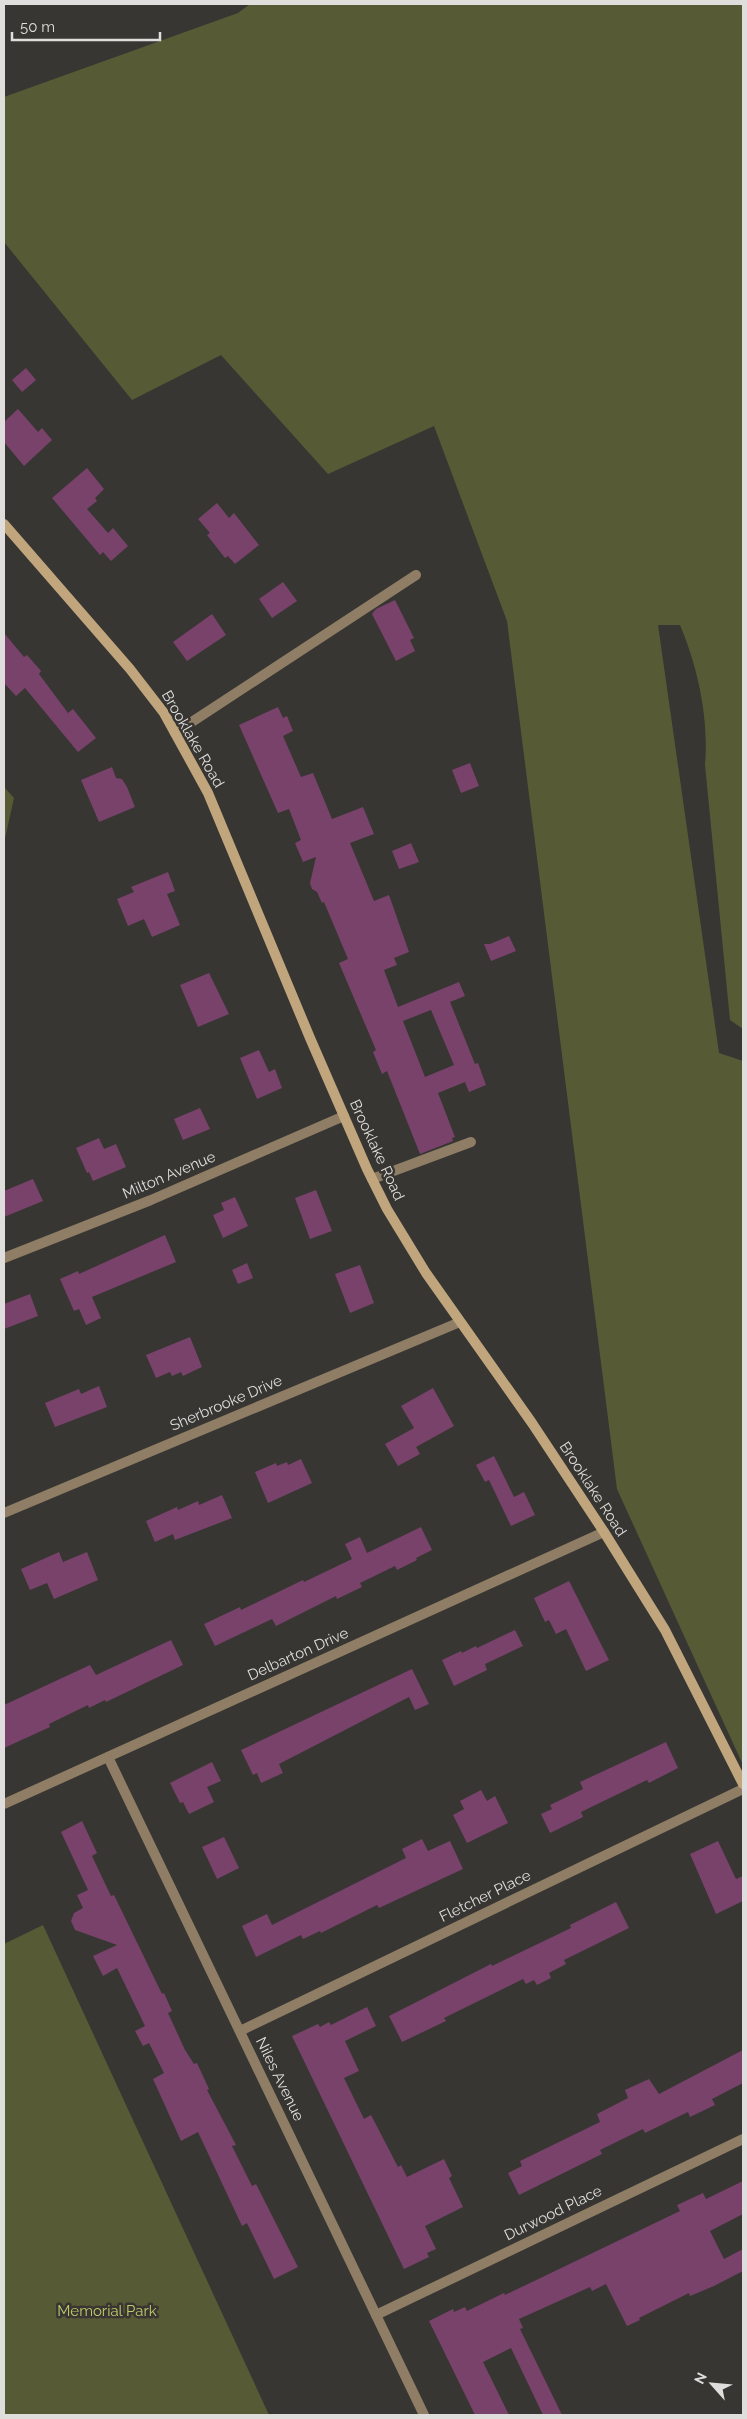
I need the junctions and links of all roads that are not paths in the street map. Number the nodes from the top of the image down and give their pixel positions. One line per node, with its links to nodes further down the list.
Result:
1 (4, 524): 3 (street, Brooklake Road)
2 (416, 574): 3 (street)
3 (175, 733): 4 (street, Brooklake Road)
4 (344, 1116): 6 (street, Brooklake Road); 7 (street, Milton Avenue)
5 (472, 1142): 6 (street)
6 (372, 1179): 8 (street, Brooklake Road)
7 (4, 1258)
8 (460, 1322): 9 (street, Sherbrooke Drive); 10 (street, Brooklake Road)
9 (4, 1513)
10 (604, 1532): 11 (street, Delbarton Drive); 12 (street, Brooklake Road)
11 (108, 1757): 14 (street, Delbarton Drive); 15 (street, Niles Avenue)
12 (743, 1784)
13 (743, 1789): 15 (street, Fletcher Place)
14 (4, 1804)
15 (240, 2031): 17 (street, Niles Avenue)
16 (743, 2139): 17 (street, Durwood Place)
17 (376, 2315): 18 (street, Niles Avenue)
18 (424, 2415)

